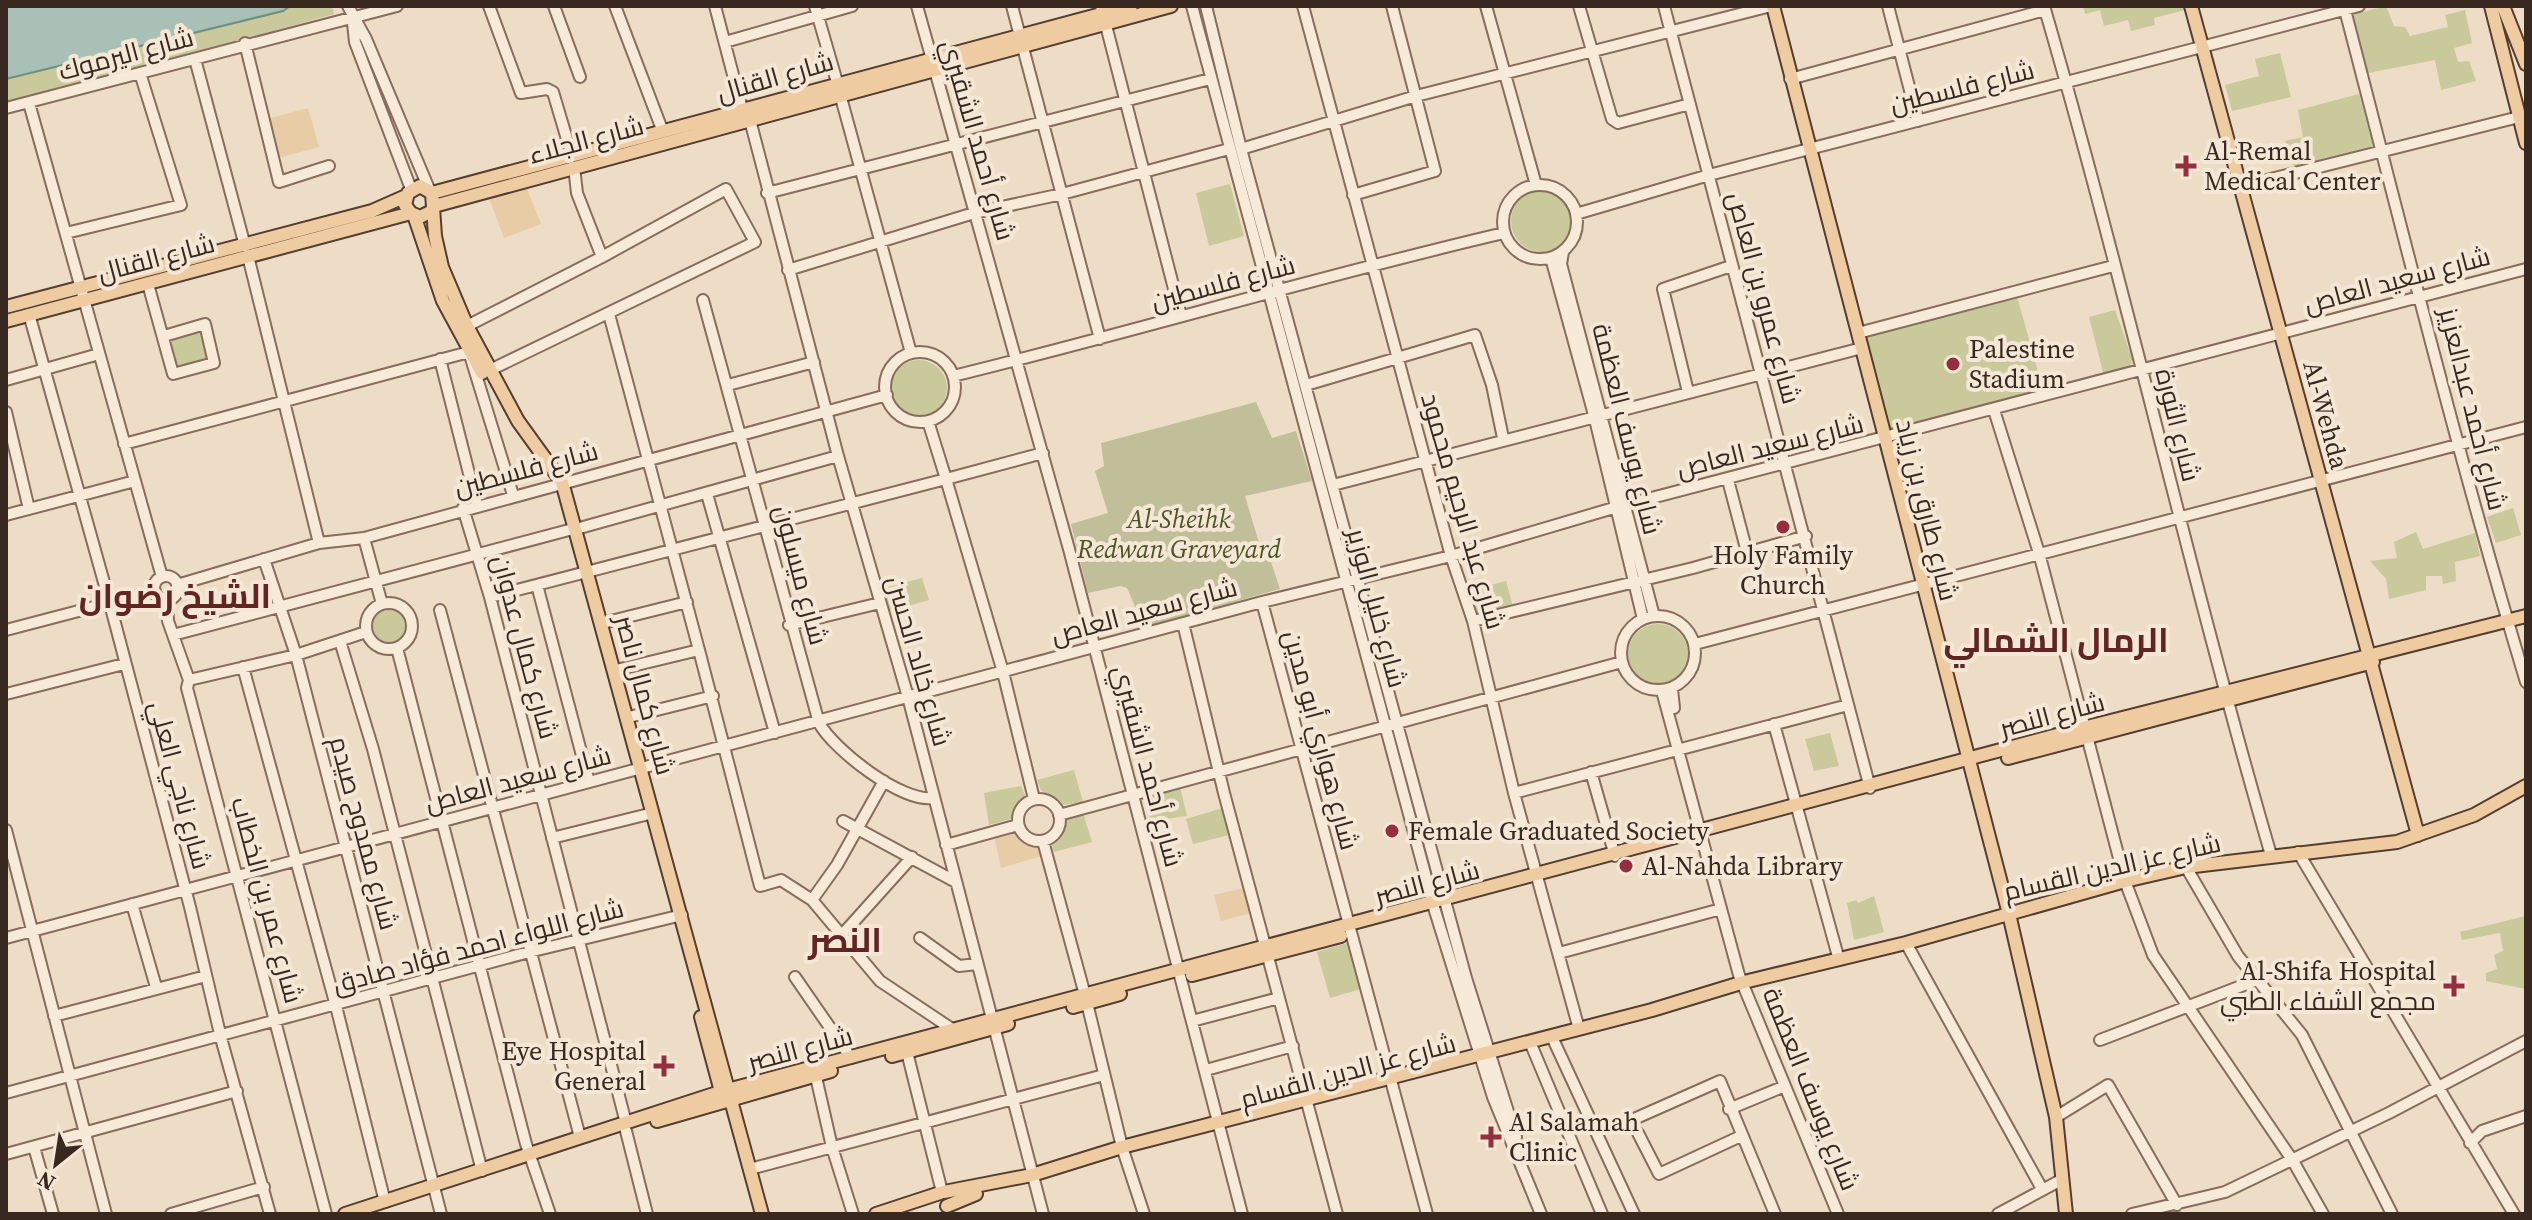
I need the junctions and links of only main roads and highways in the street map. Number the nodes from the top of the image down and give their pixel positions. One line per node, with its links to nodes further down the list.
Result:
1 (1131, 6): 7 (main road, شارع القنال)
2 (1171, 6): 7 (main road, شارع القنال)
3 (1772, 6): 26 (main road, شارع طارق بن زياد)
4 (2191, 6): 25 (main road, Al-Wehda)
5 (2491, 6): 8 (main road)
6 (2503, 6): 9 (main road)
7 (1103, 15): 10 (main road, شارع القنال)
8 (2504, 56): 9 (main road); 11 (main road)
9 (2524, 60)
10 (746, 115): 12 (main road, شارع الجلاء); 12 (main road, شارع القنال)
11 (2526, 143)
12 (573, 161): 14 (main road, شارع الجلاء)
13 (408, 193): 14 (main road); 15 (main road); 16 (main road, شارع القنال)
14 (432, 200): 15 (main road); 20 (main road, شارع كمال ناصر)
15 (412, 214): 16 (main road, شارع القنال); 20 (main road, شارع كمال ناصر)
16 (246, 251): 17 (main road, شارع القنال); 17 (main road, شارع القنال)
17 (84, 294): 18 (main road, شارع القنال); 19 (main road, شارع القنال)
18 (6, 307)
19 (6, 321)
20 (559, 483): 21 (main road, شارع كمال ناصر)
21 (585, 573): 27 (main road, شارع كمال ناصر); 27 (main road, شارع كمال ناصر)
22 (2526, 616): 24 (main road, شارع النصر)
23 (2526, 623): 24 (main road, شارع النصر)
24 (2508, 624): 25 (main road, شارع النصر)
25 (2368, 659): 26 (main road, شارع النصر); 31 (main road, Al-Wehda)
26 (1968, 765): 29 (main road, شارع النصر); 29 (main road, شارع النصر); 33 (main road, شارع طارق بن زياد)
27 (639, 769): 34 (main road, شارع كمال ناصر); 34 (main road, شارع كمال ناصر)
28 (2526, 786): 31 (main road, شارع عز الدين القسام)
29 (1798, 810): 30 (main road, شارع النصر)
30 (1706, 835): 32 (main road, شارع النصر); 32 (main road, شارع النصر)
31 (2418, 835): 33 (main road, شارع عز الدين القسام)
32 (1539, 880): 36 (main road, شارع النصر)
33 (2009, 914): 35 (main road, شارع عز الدين القسام); 51 (main road, شارع طارق بن زياد)
34 (679, 916): 38 (main road, شارع كمال ناصر)
35 (1745, 983): 37 (main road, شارع عز الدين القسام); 37 (main road, شارع عز الدين القسام)
36 (995, 1025): 38 (main road, شارع النصر); 38 (main road, شارع النصر)
37 (1552, 1038): 41 (main road, شارع عز الدين القسام)
38 (726, 1096): 39 (main road, شارع النصر); 47 (main road, شارع كمال ناصر); 48 (main road, شارع كمال ناصر)
39 (626, 1127): 40 (main road, شارع النصر); 40 (main road, شارع النصر)
40 (529, 1156): 42 (main road, شارع النصر); 42 (main road, شارع النصر)
41 (1033, 1177): 43 (main road, شارع عز الدين القسام); 44 (main road, شارع عز الدين القسام)
42 (434, 1190): 45 (main road, شارع النصر); 46 (main road, شارع النصر)
43 (942, 1192): 44 (main road); 49 (main road, شارع عز الدين القسام)
44 (946, 1209): 50 (main road, شارع عز الدين القسام)
45 (345, 1214)
46 (373, 1214)
47 (755, 1214)
48 (762, 1214)
49 (876, 1214)
50 (904, 1214)
51 (2066, 1214)

